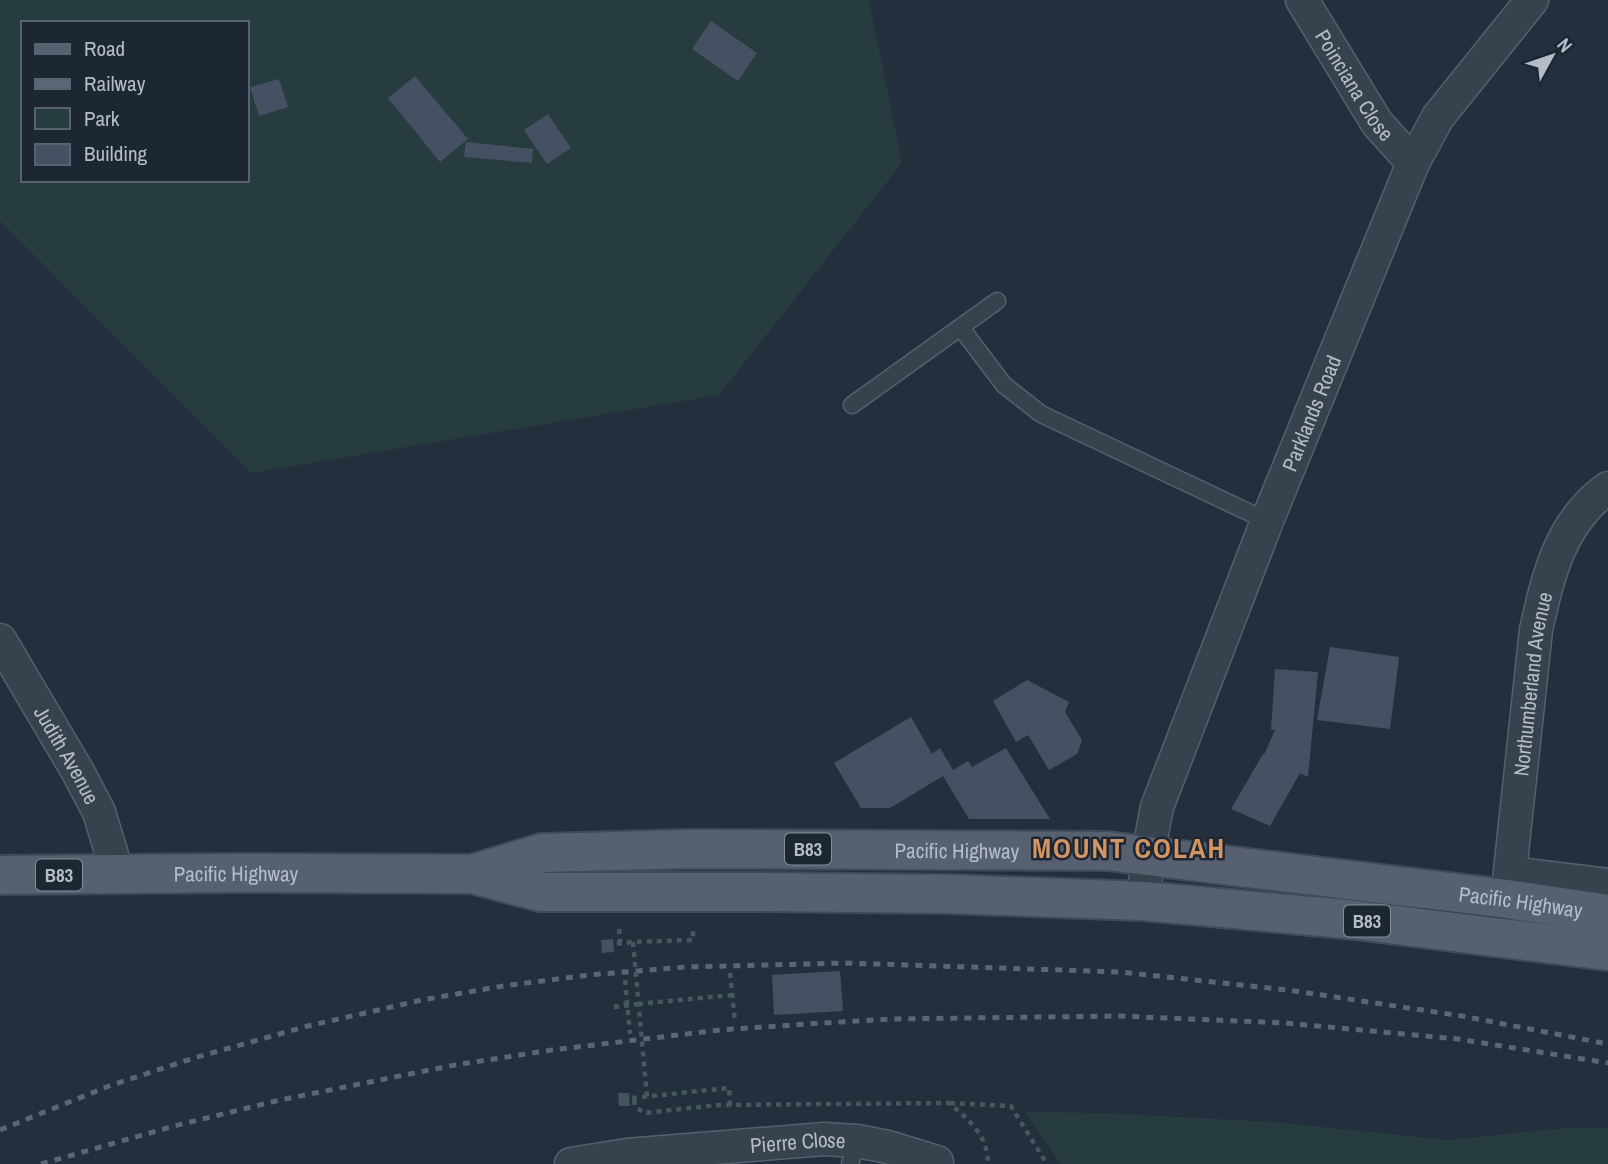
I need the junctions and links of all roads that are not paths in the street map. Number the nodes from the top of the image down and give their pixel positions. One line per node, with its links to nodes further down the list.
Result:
1 (1302, 0): 3 (street, Poinciana Close)
2 (1532, 0): 3 (street, Parklands Road)
3 (1413, 163): 8 (street, Parklands Road)
4 (997, 301): 5 (lane)
5 (961, 328): 6 (lane); 8 (lane)
6 (852, 405)
7 (1608, 488): 15 (street, Northumberland Avenue)
8 (1267, 522): 10 (street, Parklands Road)
9 (0, 640): 12 (street, Judith Avenue)
10 (1148, 855): 11 (main road, Pacific Highway / B83); 15 (main road, Pacific Highway / B83); 16 (street, Parklands Road)
11 (472, 874): 12 (main road, Pacific Highway / B83); 16 (main road, Pacific Highway / B83)
12 (118, 875): 13 (main road, Pacific Highway / B83)
13 (0, 876)
14 (1608, 885): 15 (street)
15 (1509, 886): 17 (main road, Pacific Highway / B83); 18 (street); 19 (street)
16 (1143, 901): 18 (main road, Pacific Highway / B83)
17 (1608, 914)
18 (1414, 927): 19 (main road, Pacific Highway / B83)
19 (1599, 950)
20 (854, 1152): 21 (street, Pierre Close); 22 (street, Pierre Close)
21 (628, 1160): 23 (street, Pierre Close)
22 (937, 1162)
23 (571, 1164)

